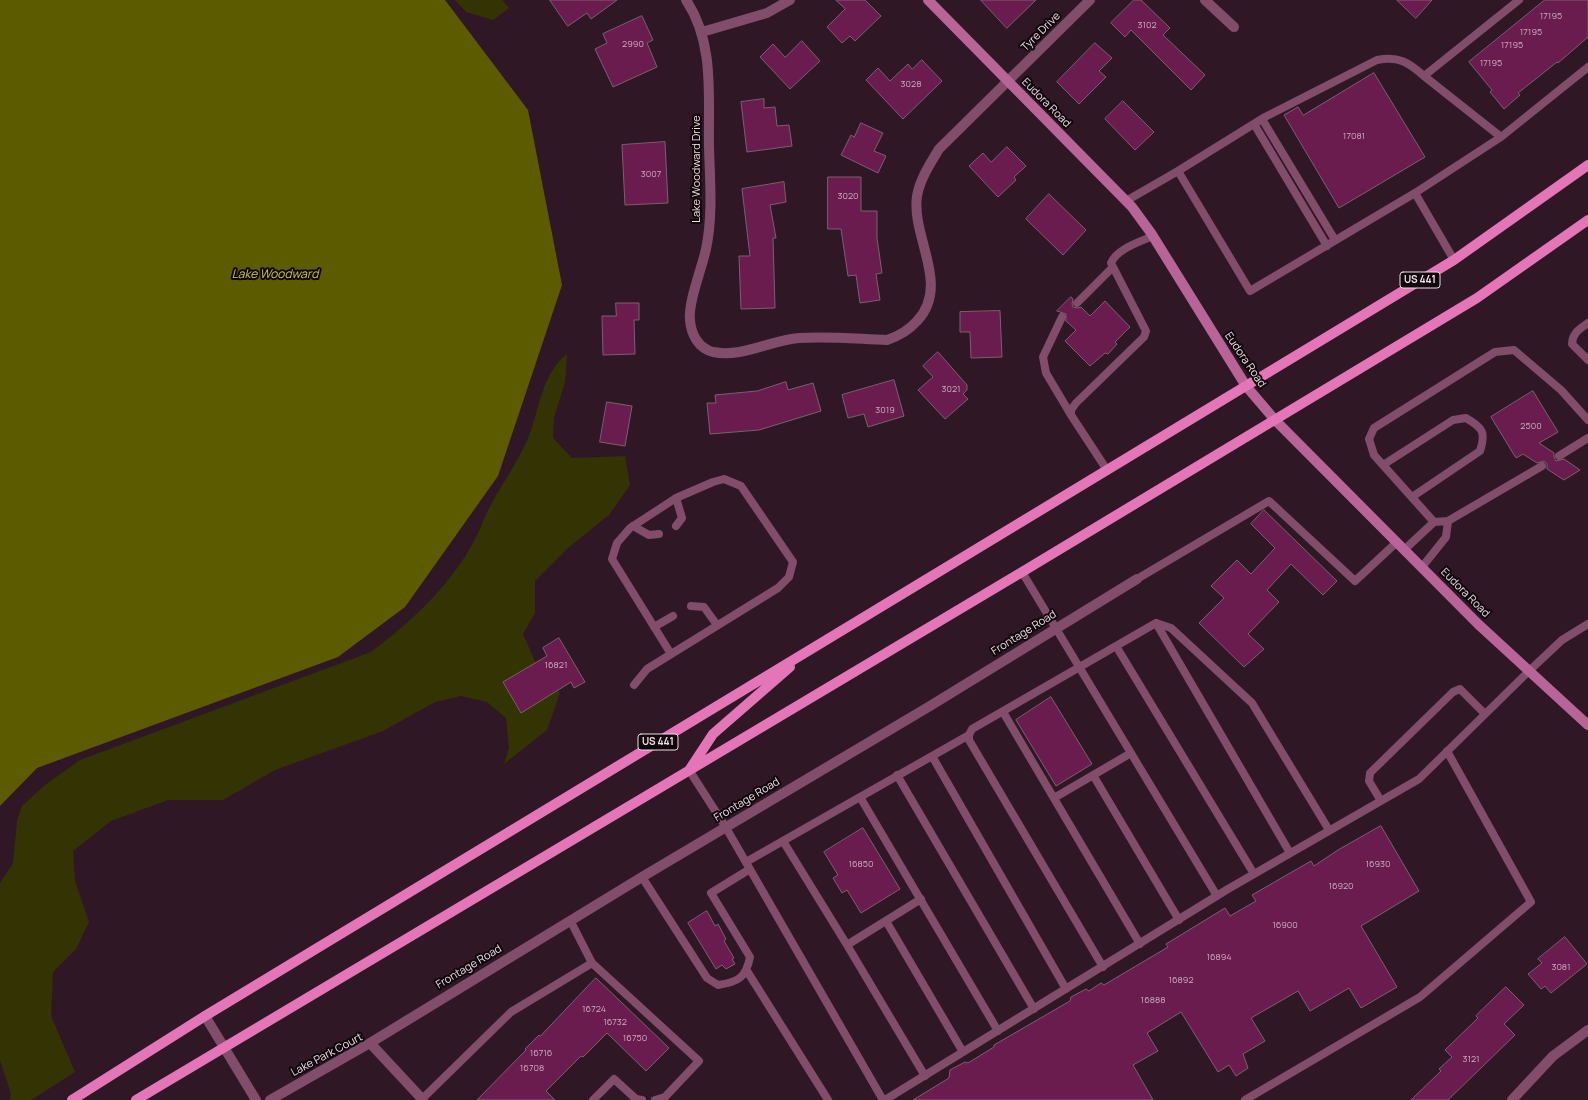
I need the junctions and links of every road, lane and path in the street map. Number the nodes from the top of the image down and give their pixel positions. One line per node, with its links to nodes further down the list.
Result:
1 (686, 0): 8 (street, Lake Woodward Drive)
2 (790, 0): 8 (street)
3 (928, 0): 11 (street, Eudora Road)
4 (1090, 0): 11 (street, Tyre Drive)
5 (1205, 0): 7 (street)
6 (1519, 0): 10 (lane)
7 (1234, 27)
8 (702, 32): 11 (street, Lake Woodward Drive)
9 (1588, 67): 14 (lane)
10 (1424, 76): 12 (lane); 14 (lane)
11 (1009, 82): 18 (street, Eudora Road)
12 (1264, 118): 13 (lane); 21 (lane)
13 (1254, 124): 16 (lane); 22 (lane)
14 (1501, 137): 17 (lane)
15 (1588, 165): 23 (main road, US 441)
16 (1178, 171): 18 (lane); 22 (lane)
17 (1415, 193): 21 (lane); 23 (lane)
18 (1126, 201): 20 (street, Eudora Road)
19 (1588, 220): 31 (main road)
20 (1153, 236): 24 (lane); 29 (street, Eudora Road)
21 (1335, 240): 22 (lane)
22 (1327, 246)
23 (1454, 260): 29 (main road, US 441)
24 (1112, 268): 25 (lane); 30 (lane)
25 (1077, 303)
26 (1062, 317): 30 (lane)
27 (1588, 323): 28 (lane)
28 (1588, 360)
29 (1246, 386): 31 (street, Eudora Road); 37 (main road, US 441)
30 (1071, 415): 37 (lane)
31 (1275, 420): 45 (street, Eudora Road); 48 (main road)
32 (1588, 420): 35 (lane)
33 (1588, 438): 34 (lane)
34 (1559, 456)
35 (1383, 465): 38 (lane); 38 (lane)
36 (1542, 466): 40 (lane)
37 (1107, 470): 58 (main road, US 441)
38 (1412, 497): 41 (lane)
39 (676, 498): 42 (lane); 43 (lane); 54 (lane)
40 (1448, 521): 41 (lane); 47 (lane)
41 (1434, 522): 46 (lane)
42 (633, 526): 44 (lane); 55 (lane)
43 (676, 526)
44 (659, 534)
45 (1397, 542): 46 (street, Eudora Road); 49 (lane)
46 (1404, 550): 47 (street, Eudora Road)
47 (1422, 567): 61 (street, Eudora Road)
48 (1022, 572): 56 (lane); 70 (main road)
49 (1137, 579): 56 (street, Frontage Road)
50 (691, 606): 54 (lane)
51 (673, 616): 55 (lane)
52 (1156, 623): 57 (lane); 77 (lane); 79 (lane)
53 (1588, 624): 61 (lane)
54 (717, 625): 59 (lane)
55 (654, 628): 59 (lane)
56 (1055, 628): 60 (lane); 76 (street, Frontage Road)
57 (1116, 646): 60 (lane); 81 (lane)
58 (811, 649): 70 (main road); 95 (main road, US 441)
59 (671, 654): 62 (lane)
60 (1079, 668): 63 (lane); 68 (lane)
61 (1529, 671): 64 (lane); 65 (street, Eudora Road)
62 (634, 685)
63 (1003, 712): 66 (lane); 74 (lane)
64 (1485, 714): 67 (lane); 75 (lane)
65 (1588, 725)
66 (969, 735): 69 (lane); 91 (lane)
67 (1447, 751): 75 (lane); 112 (lane)
68 (1131, 753): 72 (lane); 83 (lane)
69 (932, 756): 71 (lane); 93 (lane)
70 (689, 770): 76 (lane); 99 (main road)
71 (898, 775): 73 (lane); 94 (lane)
72 (1093, 775): 74 (lane); 86 (lane)
73 (860, 797): 78 (lane); 84 (lane)
74 (1054, 798): 88 (lane)
75 (1381, 801): 77 (lane)
76 (725, 826): 80 (lane); 82 (street, Frontage Road)
77 (1329, 830): 79 (lane)
78 (783, 841): 80 (lane); 89 (lane)
79 (1290, 853): 81 (lane)
80 (748, 866): 92 (lane); 111 (lane)
81 (1254, 874): 83 (lane)
82 (642, 876): 85 (street, Frontage Road); 92 (lane)
83 (1217, 896): 86 (lane)
84 (921, 899): 87 (lane); 97 (lane)
85 (570, 920): 90 (lane); 98 (street, Frontage Road)
86 (1179, 920): 88 (lane)
87 (886, 921): 89 (lane); 100 (lane)
88 (1140, 944): 91 (lane)
89 (847, 945): 101 (lane)
90 (592, 963): 106 (lane); 109 (lane)
91 (1103, 967): 93 (lane)
92 (747, 970): 110 (lane)
93 (1066, 989): 94 (lane)
94 (1034, 1008): 97 (lane)
95 (205, 1016): 99 (street); 102 (main road, US 441)
96 (1588, 1030): 113 (street)
97 (998, 1031): 100 (lane)
98 (370, 1043): 105 (street, Lake Park Court); 106 (street, Lake Park Court)
99 (224, 1049): 103 (main road); 104 (street)
100 (963, 1052): 101 (lane)
101 (925, 1076): 111 (lane)
102 (72, 1100)
103 (136, 1100)
104 (256, 1100)
105 (270, 1100)
106 (422, 1100)
107 (593, 1100): 108 (lane)
108 (642, 1100)
109 (656, 1100)
110 (828, 1100)
111 (884, 1100)
112 (1245, 1100)
113 (1512, 1100)

